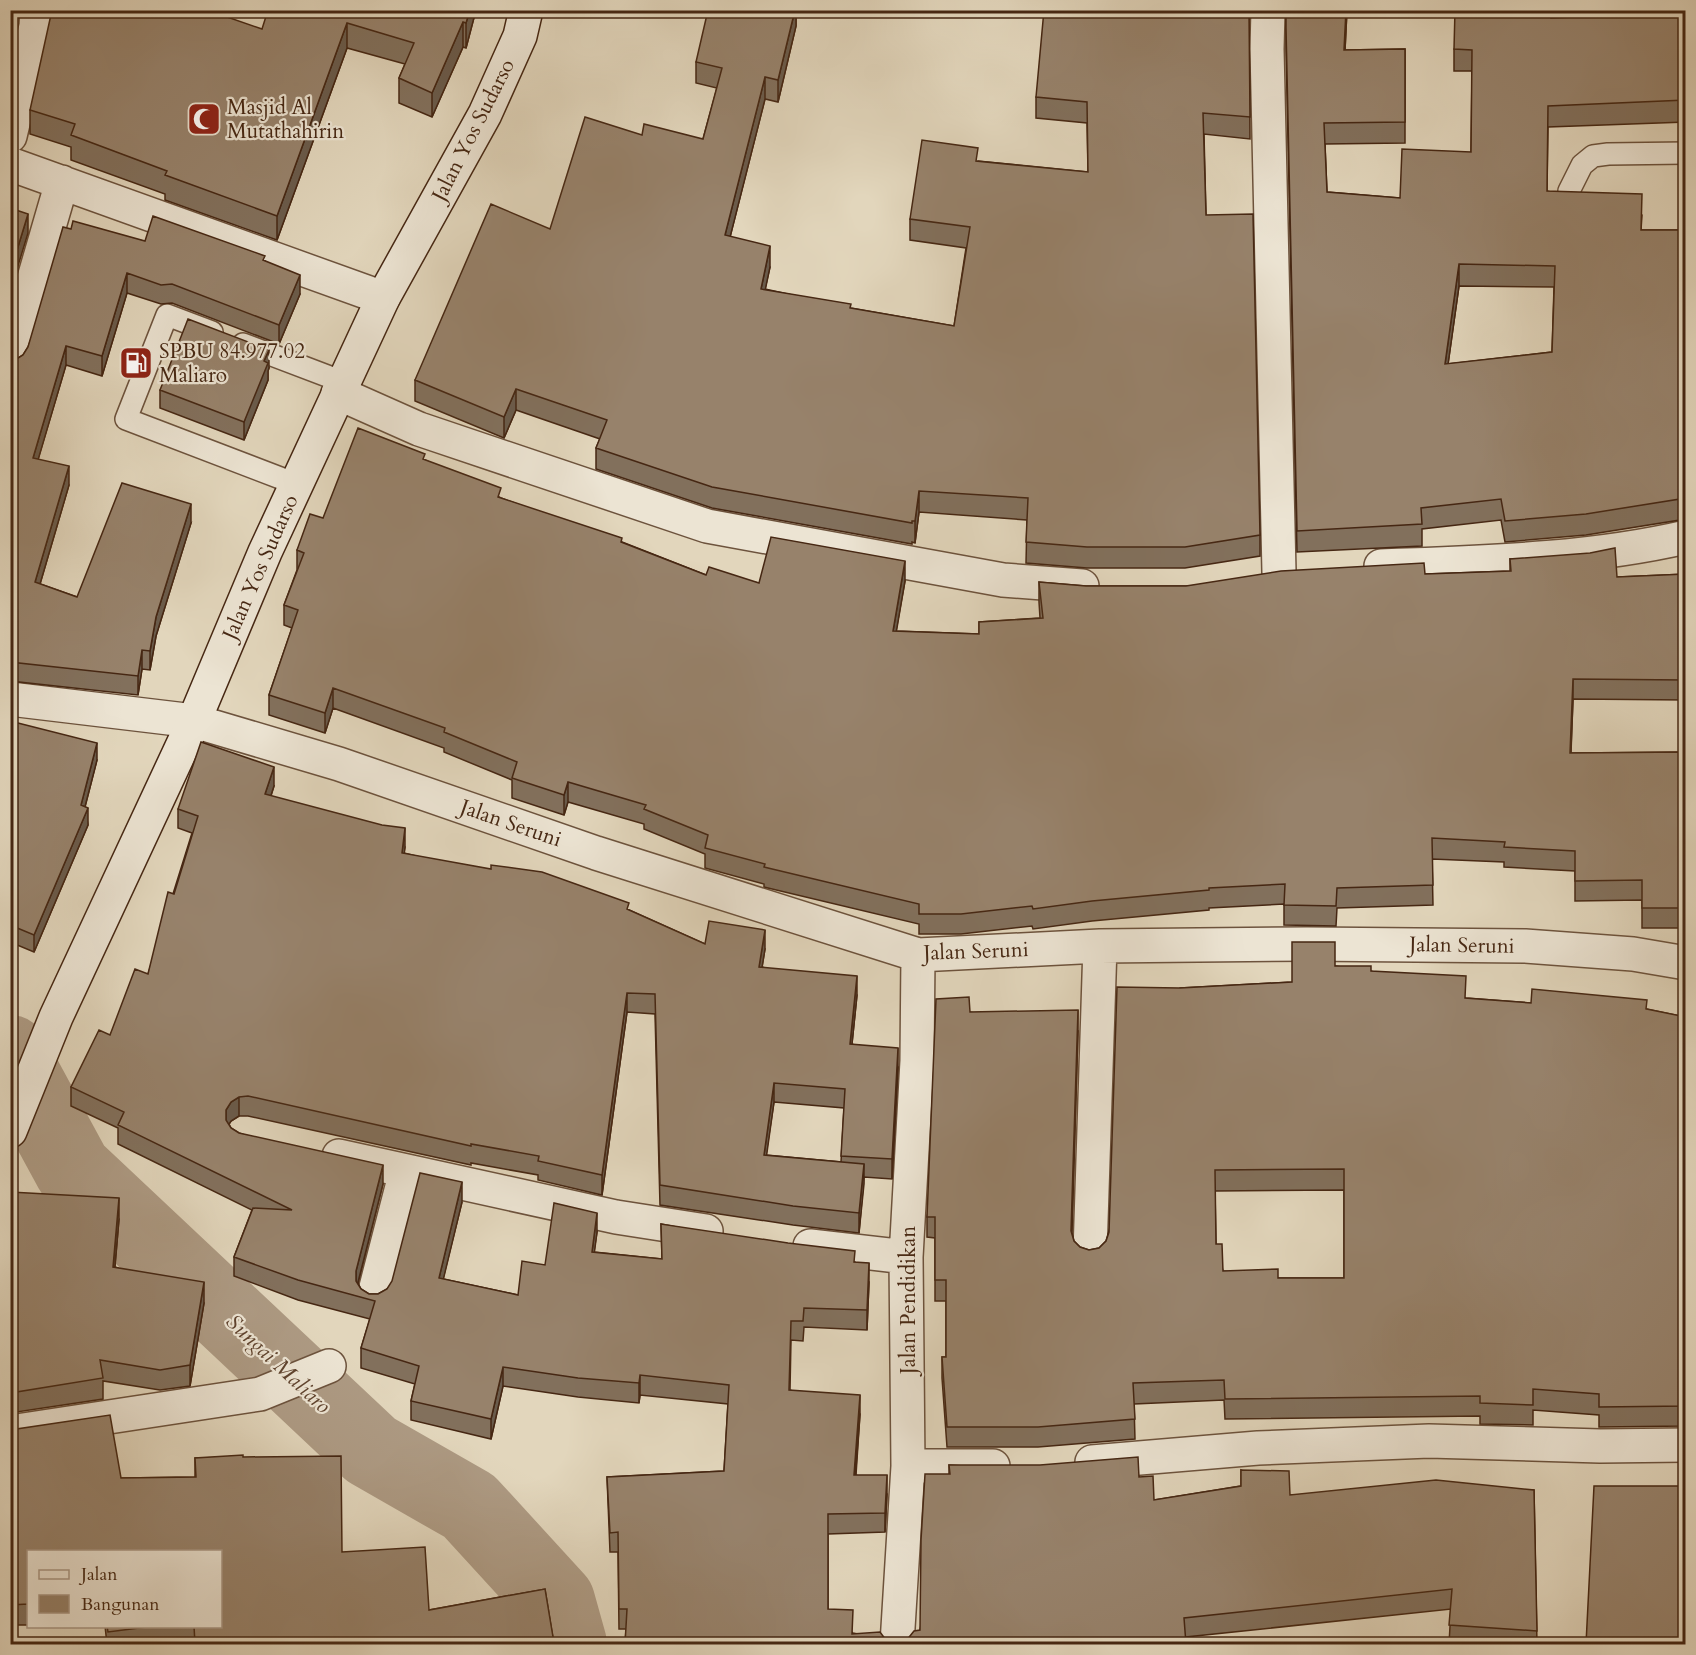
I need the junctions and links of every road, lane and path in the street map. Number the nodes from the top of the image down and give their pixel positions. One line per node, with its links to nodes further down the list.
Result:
1 (37, 10): 4 (street)
2 (526, 10): 9 (street, Jalan Yos Sudarso)
3 (1268, 10): 16 (street)
4 (10, 136)
5 (1686, 153): 8 (lane)
6 (10, 164): 7 (street)
7 (62, 183): 9 (street); 10 (street)
8 (1569, 192)
9 (383, 298): 11 (street, Jalan Yos Sudarso)
10 (10, 361)
11 (341, 388): 12 (street, Jalan Yos Sudarso); 12 (lane); 18 (street)
12 (296, 484): 20 (street, Jalan Yos Sudarso)
13 (1686, 537): 14 (street)
14 (1346, 567)
15 (1313, 570): 16 (street)
16 (1279, 572): 17 (street)
17 (1245, 578)
18 (1108, 586)
19 (10, 699): 20 (street, Jalan Seruni)
20 (194, 721): 22 (street, Jalan Seruni); 24 (street, Jalan Yos Sudarso)
21 (1100, 946): 22 (street, Jalan Seruni); 23 (street, Jalan Seruni); 29 (street)
22 (918, 955): 30 (street, Jalan Pendidikan)
23 (1686, 963)
24 (10, 1131)
25 (313, 1150): 26 (street)
26 (406, 1171): 27 (street); 31 (street)
27 (733, 1235)
28 (780, 1243): 30 (street)
29 (1090, 1252)
30 (906, 1257): 36 (street, Jalan Pendidikan)
31 (374, 1295)
32 (329, 1366): 33 (street)
33 (10, 1432)
34 (1686, 1446): 35 (street)
35 (1062, 1464)
36 (908, 1466): 37 (street); 38 (street, Jalan Pendidikan)
37 (1027, 1466)
38 (897, 1644)

